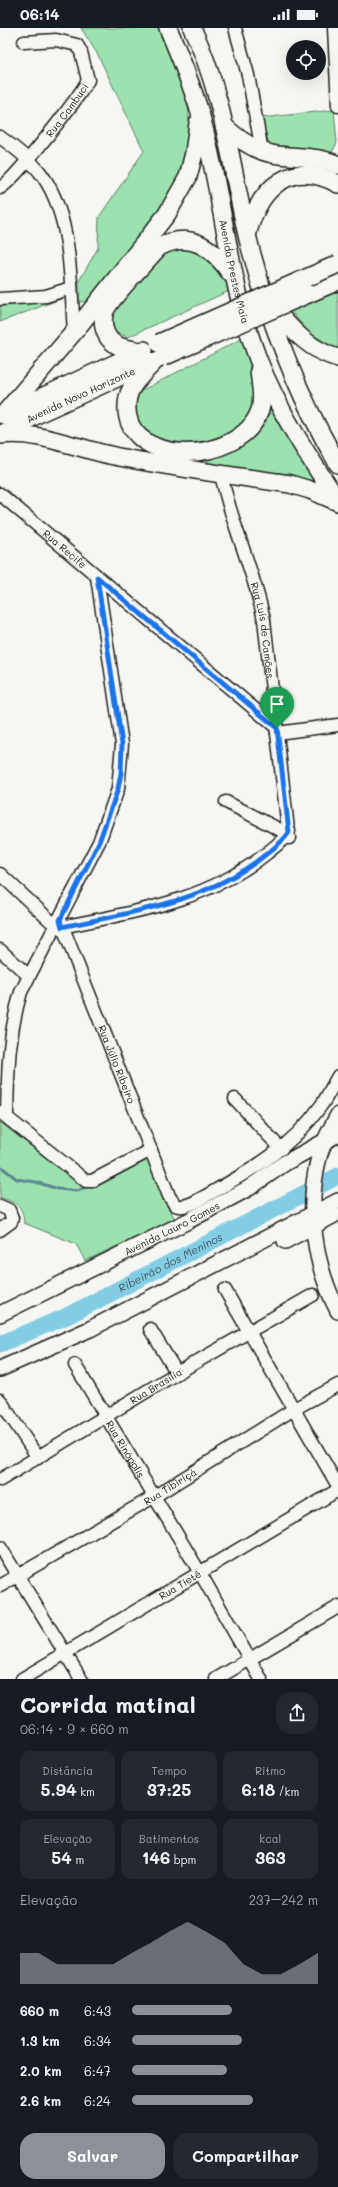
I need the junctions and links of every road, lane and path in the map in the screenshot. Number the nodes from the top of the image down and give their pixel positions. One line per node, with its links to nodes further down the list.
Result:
1 (168, 28): 7 (highway, Avenida Prestes Maia)
2 (192, 28): 8 (highway)
3 (234, 28): 10 (street)
4 (334, 28): 6 (street)
5 (24, 42): 11 (street, Rua Cambuci)
6 (338, 106)
7 (200, 113): 17 (highway, Avenida Prestes Maia); 22 (highway)
8 (224, 126): 10 (highway); 15 (highway)
9 (0, 137): 11 (street)
10 (262, 152): 12 (highway)
11 (29, 160): 14 (street, Rua Cambuci); 19 (street)
12 (338, 165)
13 (338, 184): 15 (highway)
14 (0, 188)
15 (247, 234): 21 (highway)
16 (338, 264): 23 (highway, bridge)
17 (235, 280): 23 (highway); 25 (highway, Avenida Prestes Maia)
18 (338, 281): 23 (highway, bridge)
19 (71, 288): 20 (street); 22 (street)
20 (0, 299)
21 (265, 300): 24 (highway); 28 (highway)
22 (74, 332): 26 (highway)
23 (155, 353): 25 (highway); 26 (highway, Avenida Novo Horizonte); 27 (highway, Avenida Novo Horizonte)
24 (338, 358)
25 (258, 359): 31 (highway, Avenida Prestes Maia)
26 (1, 416)
27 (0, 435): 29 (highway)
28 (338, 464)
29 (221, 474): 31 (highway); 34 (street, Rua Luís de Camões)
30 (0, 494): 32 (street, Rua Recife)
31 (338, 501)
32 (97, 577): 34 (street, Rua Recife); 38 (street)
33 (338, 726): 34 (street)
34 (277, 730): 36 (street, Rua Luís de Camões)
35 (226, 802): 36 (street)
36 (289, 835): 38 (street)
37 (0, 874): 38 (street)
38 (60, 924): 40 (street); 47 (street, Rua Júlio Ribeiro)
39 (0, 950): 40 (street)
40 (29, 976): 43 (street)
41 (338, 1076): 46 (street)
42 (235, 1099): 46 (street)
43 (4, 1114): 47 (street)
44 (338, 1115): 45 (main road)
45 (332, 1137): 48 (main road, Avenida Lauro Gomes); 49 (main road)
46 (281, 1149): 47 (street, Rua Júlio Ribeiro)
47 (151, 1150)
48 (285, 1163): 49 (main road); 58 (main road, Avenida Lauro Gomes)
49 (317, 1169): 52 (main road)
50 (338, 1201): 52 (main road)
51 (0, 1206): 54 (street)
52 (314, 1213): 53 (main road); 57 (main road); 62 (main road); 64 (main road)
53 (338, 1213)
54 (0, 1230)
55 (224, 1290): 60 (street)
56 (313, 1295): 60 (street, Rua Brasília)
57 (338, 1311)
58 (0, 1314)
59 (150, 1329): 63 (street)
60 (248, 1331): 63 (street, Rua Brasília); 67 (street)
61 (75, 1365): 68 (street, Rua Rinópolis)
62 (0, 1369)
63 (177, 1373): 68 (street, Rua Brasília)
64 (0, 1380)
65 (338, 1385): 67 (street, Rua Tibiriçá)
66 (0, 1400): 69 (street)
67 (294, 1409): 71 (street); 73 (street, Rua Tibiriçá)
68 (106, 1416): 69 (street, Rua Brasília); 73 (street, Rua Rinópolis)
69 (38, 1458): 70 (street, Rua Brasília)
70 (0, 1480)
71 (338, 1486)
72 (338, 1490): 75 (street, Rua Tietê)
73 (155, 1496): 75 (street, Rua Rinópolis); 76 (street, Rua Tibiriçá)
74 (0, 1547): 76 (street)
75 (200, 1571): 79 (street, Rua Tietê); 80 (street, Rua Rinópolis)
76 (17, 1575): 77 (street, Rua Tibiriçá); 79 (street)
77 (0, 1586)
78 (338, 1607): 80 (street)
79 (64, 1653): 81 (street, Rua Tietê); 82 (street)
80 (249, 1659): 83 (street); 84 (street, Rua Rinópolis)
81 (22, 1679)
82 (80, 1679)
83 (216, 1679)
84 (261, 1679)

